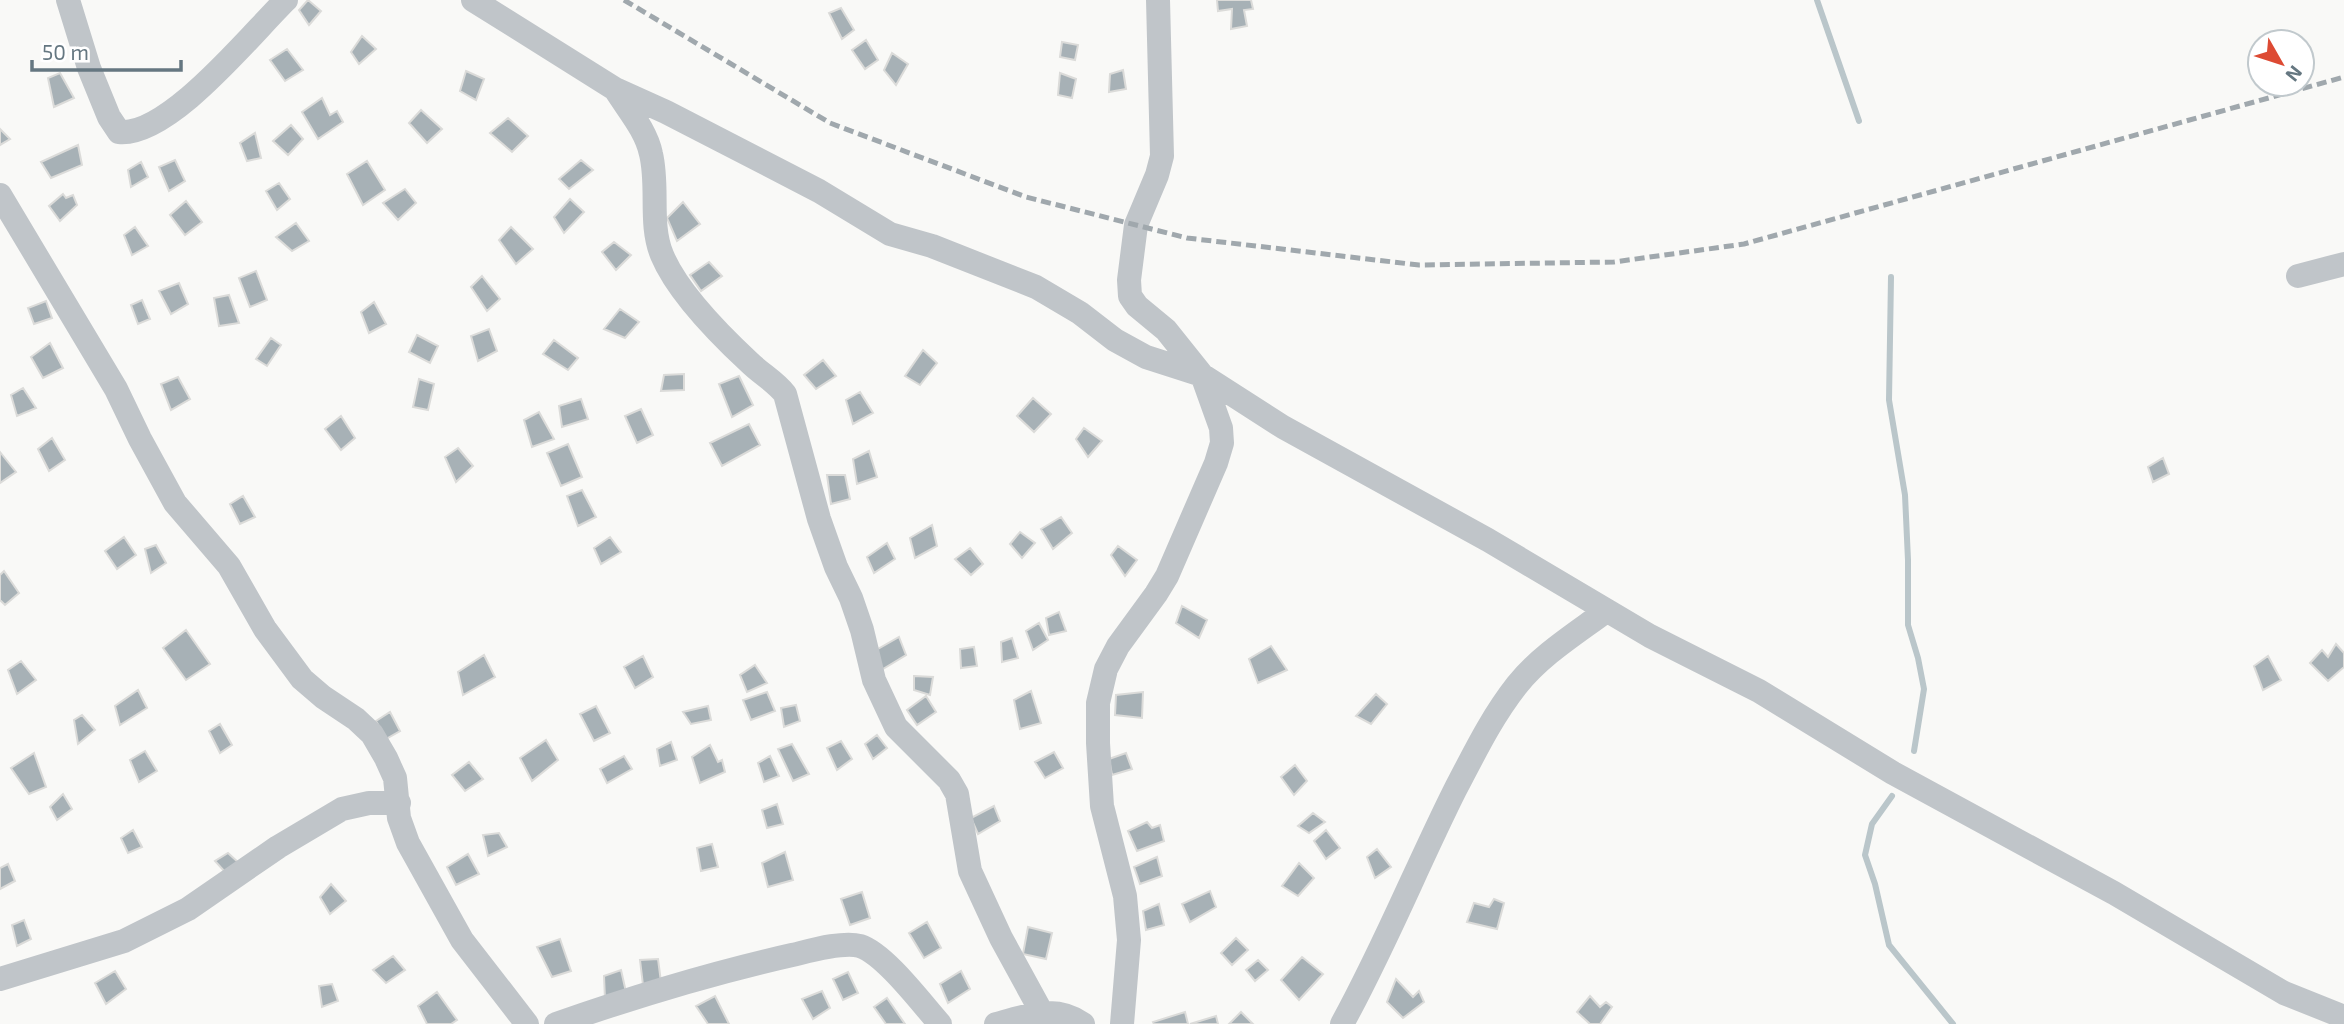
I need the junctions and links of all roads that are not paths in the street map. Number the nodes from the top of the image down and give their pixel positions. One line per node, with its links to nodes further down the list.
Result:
1 (68, 0): 2 (street)
2 (286, 0)
3 (473, 0): 5 (street)
4 (1158, 0): 9 (street)
5 (615, 89): 9 (street); 13 (street)
6 (0, 195): 11 (street)
7 (2344, 264): 8 (street)
8 (2298, 276)
9 (1202, 374): 10 (street); 20 (street)
10 (1606, 611): 14 (street); 21 (street)
11 (399, 803): 12 (street); 15 (street)
12 (0, 979)
13 (1042, 1013): 18 (street); 19 (street)
14 (2344, 1017)
15 (527, 1024)
16 (556, 1024): 17 (street)
17 (940, 1024)
18 (996, 1024)
19 (1083, 1024)
20 (1122, 1024)
21 (1342, 1024)

